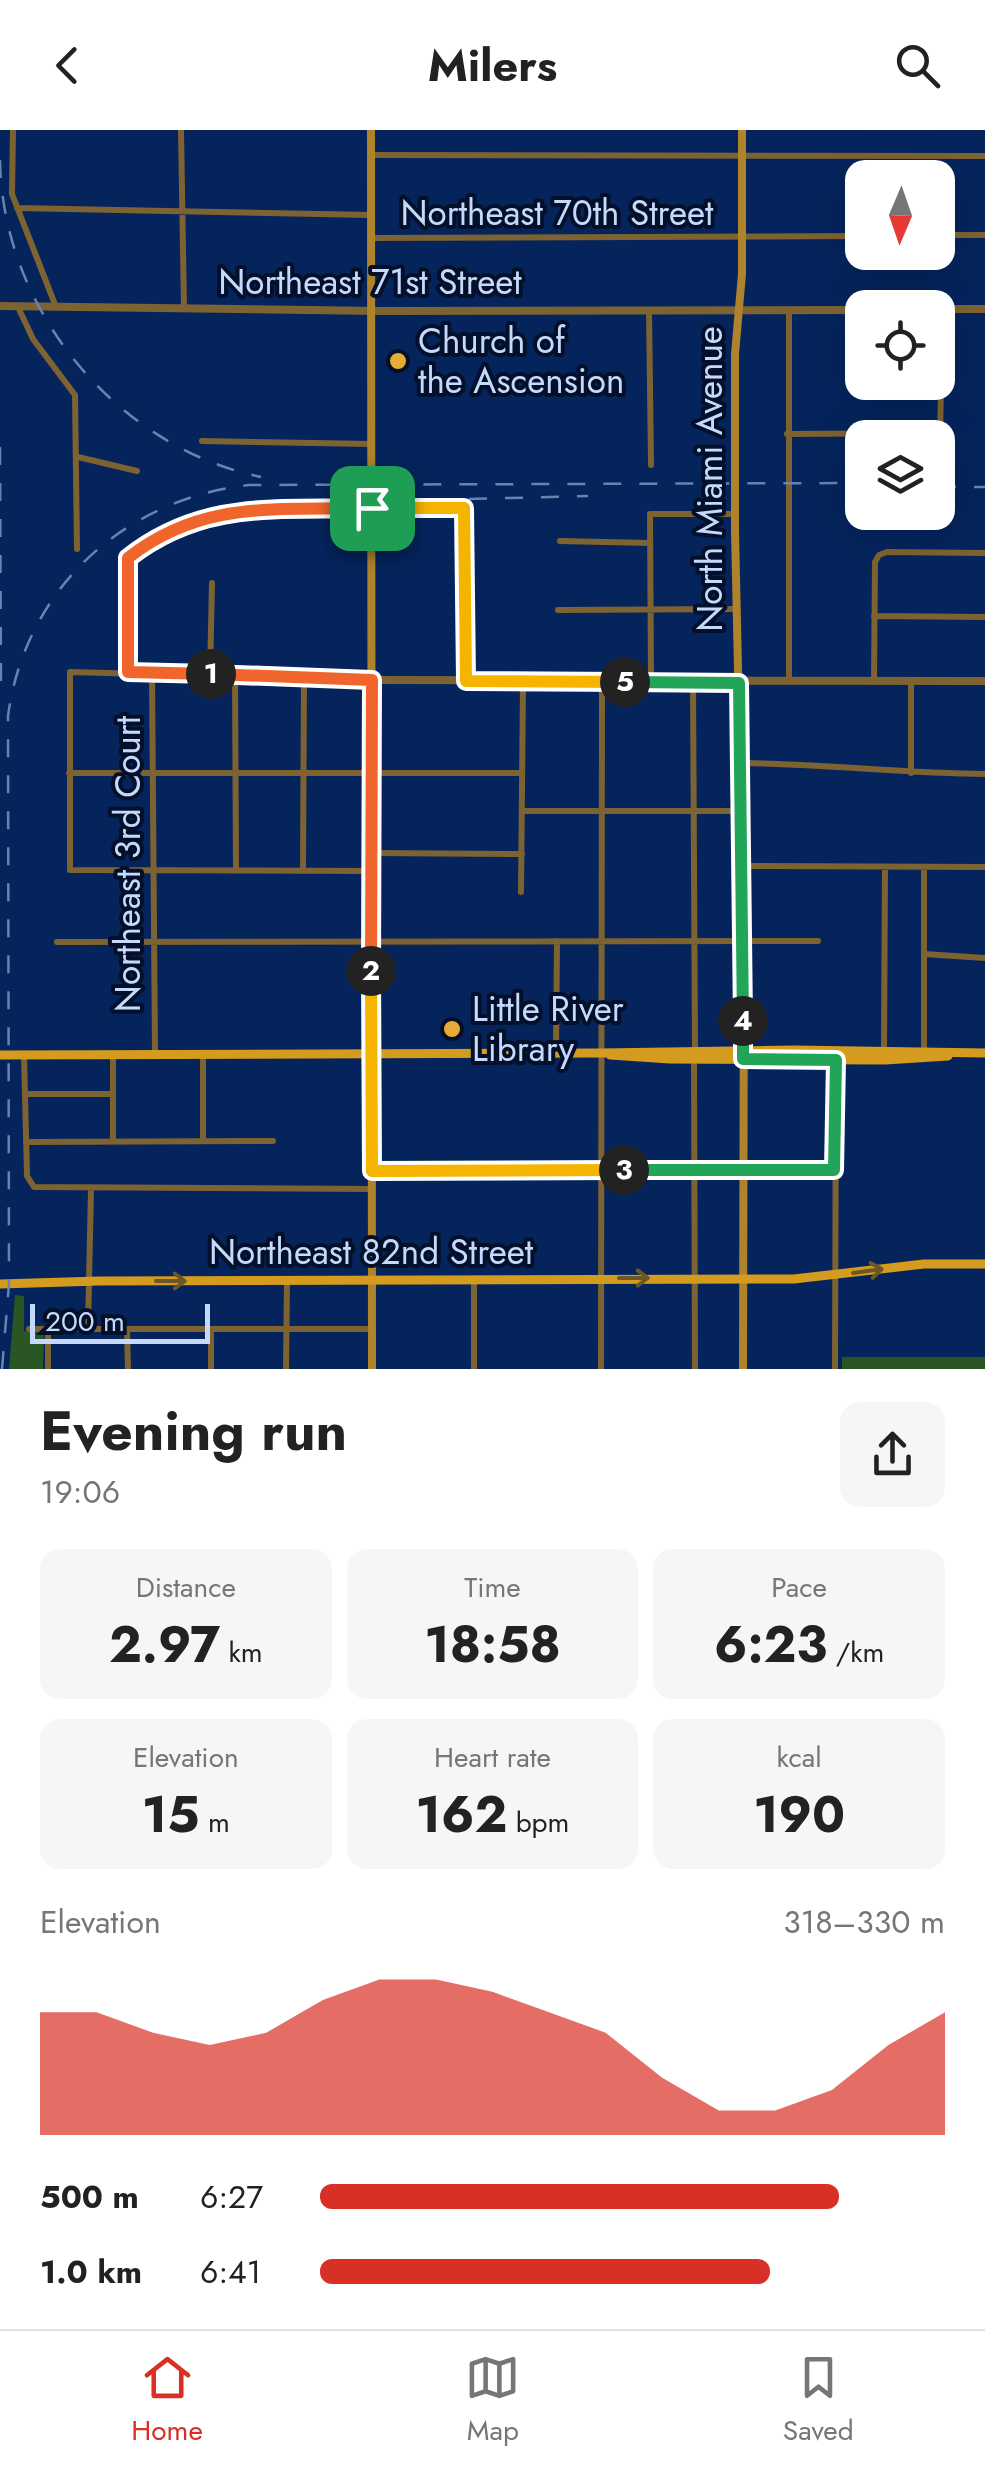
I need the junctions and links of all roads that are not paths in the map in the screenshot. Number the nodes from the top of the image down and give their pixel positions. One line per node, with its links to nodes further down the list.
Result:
1 (13, 130): 8 (street)
2 (181, 130): 9 (street)
3 (371, 130): 5 (main road)
4 (742, 130): 6 (main road, North Miami Avenue)
5 (372, 155): 6 (street); 10 (main road)
6 (742, 155): 7 (street); 14 (main road, North Miami Avenue)
7 (985, 156)
8 (18, 208): 9 (street, Northeast 70th Street); 18 (street)
9 (182, 212): 10 (street, Northeast 70th Street); 19 (street)
10 (371, 214): 15 (main road)
11 (985, 234): 12 (street)
12 (955, 235)
13 (845, 236): 14 (street, Northeast 70th Street)
14 (742, 237): 15 (street, Northeast 70th Street); 23 (main road, North Miami Avenue)
15 (371, 238): 21 (main road)
16 (0, 306): 17 (street, Northeast 71st Street)
17 (18, 306): 18 (street, Northeast 71st Street); 31 (street)
18 (56, 307): 19 (street, Northeast 71st Street)
19 (184, 308): 21 (street, Northeast 71st Street)
20 (985, 309): 26 (street)
21 (371, 310): 22 (street, Northeast 71st Street); 30 (main road)
22 (649, 310): 23 (street, Northeast 71st Street); 32 (street)
23 (739, 310): 24 (street, Northeast 71st Street); 35 (main road, North Miami Avenue)
24 (788, 310): 25 (street, Northeast 71st Street); 28 (street)
25 (845, 310)
26 (955, 310)
27 (940, 400): 28 (street)
28 (787, 434): 60 (street)
29 (202, 441): 30 (street)
30 (372, 444): 34 (main road)
31 (78, 456): 33 (street); 38 (street)
32 (651, 465)
33 (137, 471)
34 (372, 508): 46 (street, Northeast 3rd Court); 51 (main road); 52 (street)
35 (736, 514): 37 (street); 41 (main road, North Miami Avenue)
36 (560, 541): 37 (street)
37 (650, 543): 43 (street)
38 (78, 548)
39 (985, 553): 44 (street)
40 (212, 582): 48 (street)
41 (736, 609): 43 (street); 61 (main road, North Miami Avenue)
42 (558, 610): 43 (street)
43 (651, 610): 58 (street)
44 (874, 616): 45 (street); 53 (street)
45 (985, 617)
46 (128, 672): 47 (street); 68 (street)
47 (152, 674): 48 (street); 63 (street, Northeast 3rd Court)
48 (210, 674): 49 (street)
49 (235, 674): 50 (street); 64 (street)
50 (304, 676): 51 (street); 65 (street)
51 (372, 680): 52 (street); 69 (main road)
52 (466, 681): 56 (street)
53 (874, 681): 54 (street); 60 (street)
54 (911, 681): 55 (street); 67 (street)
55 (985, 681)
56 (523, 682): 57 (street); 66 (street)
57 (602, 682): 58 (street); 74 (street)
58 (651, 682): 59 (street)
59 (693, 682): 61 (street); 71 (street)
60 (789, 682): 61 (street)
61 (739, 683): 62 (main road, North Miami Avenue)
62 (742, 762): 67 (street); 73 (main road, North Miami Avenue)
63 (152, 773): 64 (street); 68 (street); 81 (street, Northeast 3rd Court)
64 (236, 773): 65 (street); 82 (street)
65 (303, 773): 69 (street); 83 (street)
66 (522, 773): 69 (street); 72 (street)
67 (911, 773): 70 (street)
68 (69, 774): 81 (street)
69 (371, 774): 75 (main road)
70 (985, 774)
71 (694, 810): 73 (street); 74 (street); 92 (street)
72 (522, 811): 74 (street); 76 (street)
73 (742, 811): 77 (main road, North Miami Avenue)
74 (602, 812): 87 (street)
75 (371, 853): 76 (street); 84 (main road)
76 (522, 854): 85 (street)
77 (743, 866): 78 (street); 93 (main road, North Miami Avenue)
78 (885, 867): 79 (street); 96 (street)
79 (924, 867): 80 (street); 94 (street)
80 (985, 867)
81 (153, 870): 82 (street); 90 (street, Northeast 3rd Court)
82 (236, 870): 83 (street)
83 (303, 870): 84 (street)
84 (371, 871): 86 (main road)
85 (521, 892)
86 (371, 941): 90 (street); 91 (street); 99 (main road)
87 (602, 941): 91 (street); 92 (street); 101 (street)
88 (818, 941): 93 (street)
89 (56, 942): 90 (street)
90 (154, 942): 104 (street, Northeast 3rd Court)
91 (557, 942): 100 (street)
92 (695, 942): 93 (street); 107 (street)
93 (744, 942): 108 (main road, North Miami Avenue)
94 (924, 954): 95 (street); 97 (street)
95 (985, 958)
96 (884, 1050): 97 (main road); 108 (main road); 110 (main road)
97 (924, 1051): 105 (main road)
98 (203, 1053): 99 (main road); 104 (main road); 114 (street)
99 (372, 1053): 100 (main road); 120 (main road)
100 (556, 1053): 101 (main road)
101 (602, 1053): 107 (main road); 121 (street)
102 (985, 1053): 105 (main road)
103 (113, 1054): 104 (main road); 106 (main road); 112 (street, Northeast 3rd Court)
104 (155, 1054)
105 (963, 1054): 110 (main road)
106 (24, 1055): 109 (main road); 111 (street)
107 (694, 1055): 108 (main road); 117 (street)
108 (743, 1055): 110 (main road); 118 (main road, North Miami Avenue)
109 (0, 1056)
110 (836, 1060): 119 (street)
111 (25, 1094): 112 (street); 116 (street)
112 (114, 1094): 113 (street, Northeast 3rd Court)
113 (112, 1140): 114 (street); 116 (street)
114 (203, 1141): 115 (street)
115 (273, 1141)
116 (26, 1142): 122 (street)
117 (694, 1169): 118 (street); 121 (street); 127 (street)
118 (743, 1169): 119 (street); 129 (main road, North Miami Avenue)
119 (834, 1170): 125 (street)
120 (372, 1171): 121 (street); 123 (main road)
121 (601, 1171): 126 (street)
122 (91, 1188): 123 (street); 132 (street)
123 (372, 1189): 131 (main road)
124 (985, 1264): 125 (main road, Northeast 82nd Street, one-way to 124)
125 (834, 1276): 129 (main road, Northeast 82nd Street); 150 (street)
126 (601, 1278): 127 (main road, Northeast 82nd Street, one-way to 127); 128 (main road, Northeast 82nd Street); 147 (street)
127 (695, 1278): 129 (main road, Northeast 82nd Street); 148 (street)
128 (474, 1279): 131 (main road, Northeast 82nd Street); 146 (street)
129 (742, 1279): 149 (main road, North Miami Avenue)
130 (287, 1280): 131 (main road, Northeast 82nd Street); 132 (main road, Northeast 82nd Street, one-way to 130); 139 (street)
131 (372, 1280): 140 (main road)
132 (89, 1281): 133 (main road, Northeast 82nd Street); 136 (street)
133 (0, 1284)
134 (29, 1329): 135 (street)
135 (48, 1329): 136 (street); 141 (street)
136 (88, 1329): 137 (street)
137 (127, 1329): 138 (street); 142 (street)
138 (211, 1329): 139 (street); 143 (street)
139 (286, 1329): 140 (street); 144 (street)
140 (372, 1329): 145 (main road)
141 (48, 1369)
142 (128, 1369)
143 (211, 1369)
144 (286, 1369)
145 (372, 1369)
146 (474, 1369)
147 (601, 1369)
148 (695, 1369)
149 (743, 1369)
150 (835, 1369)

